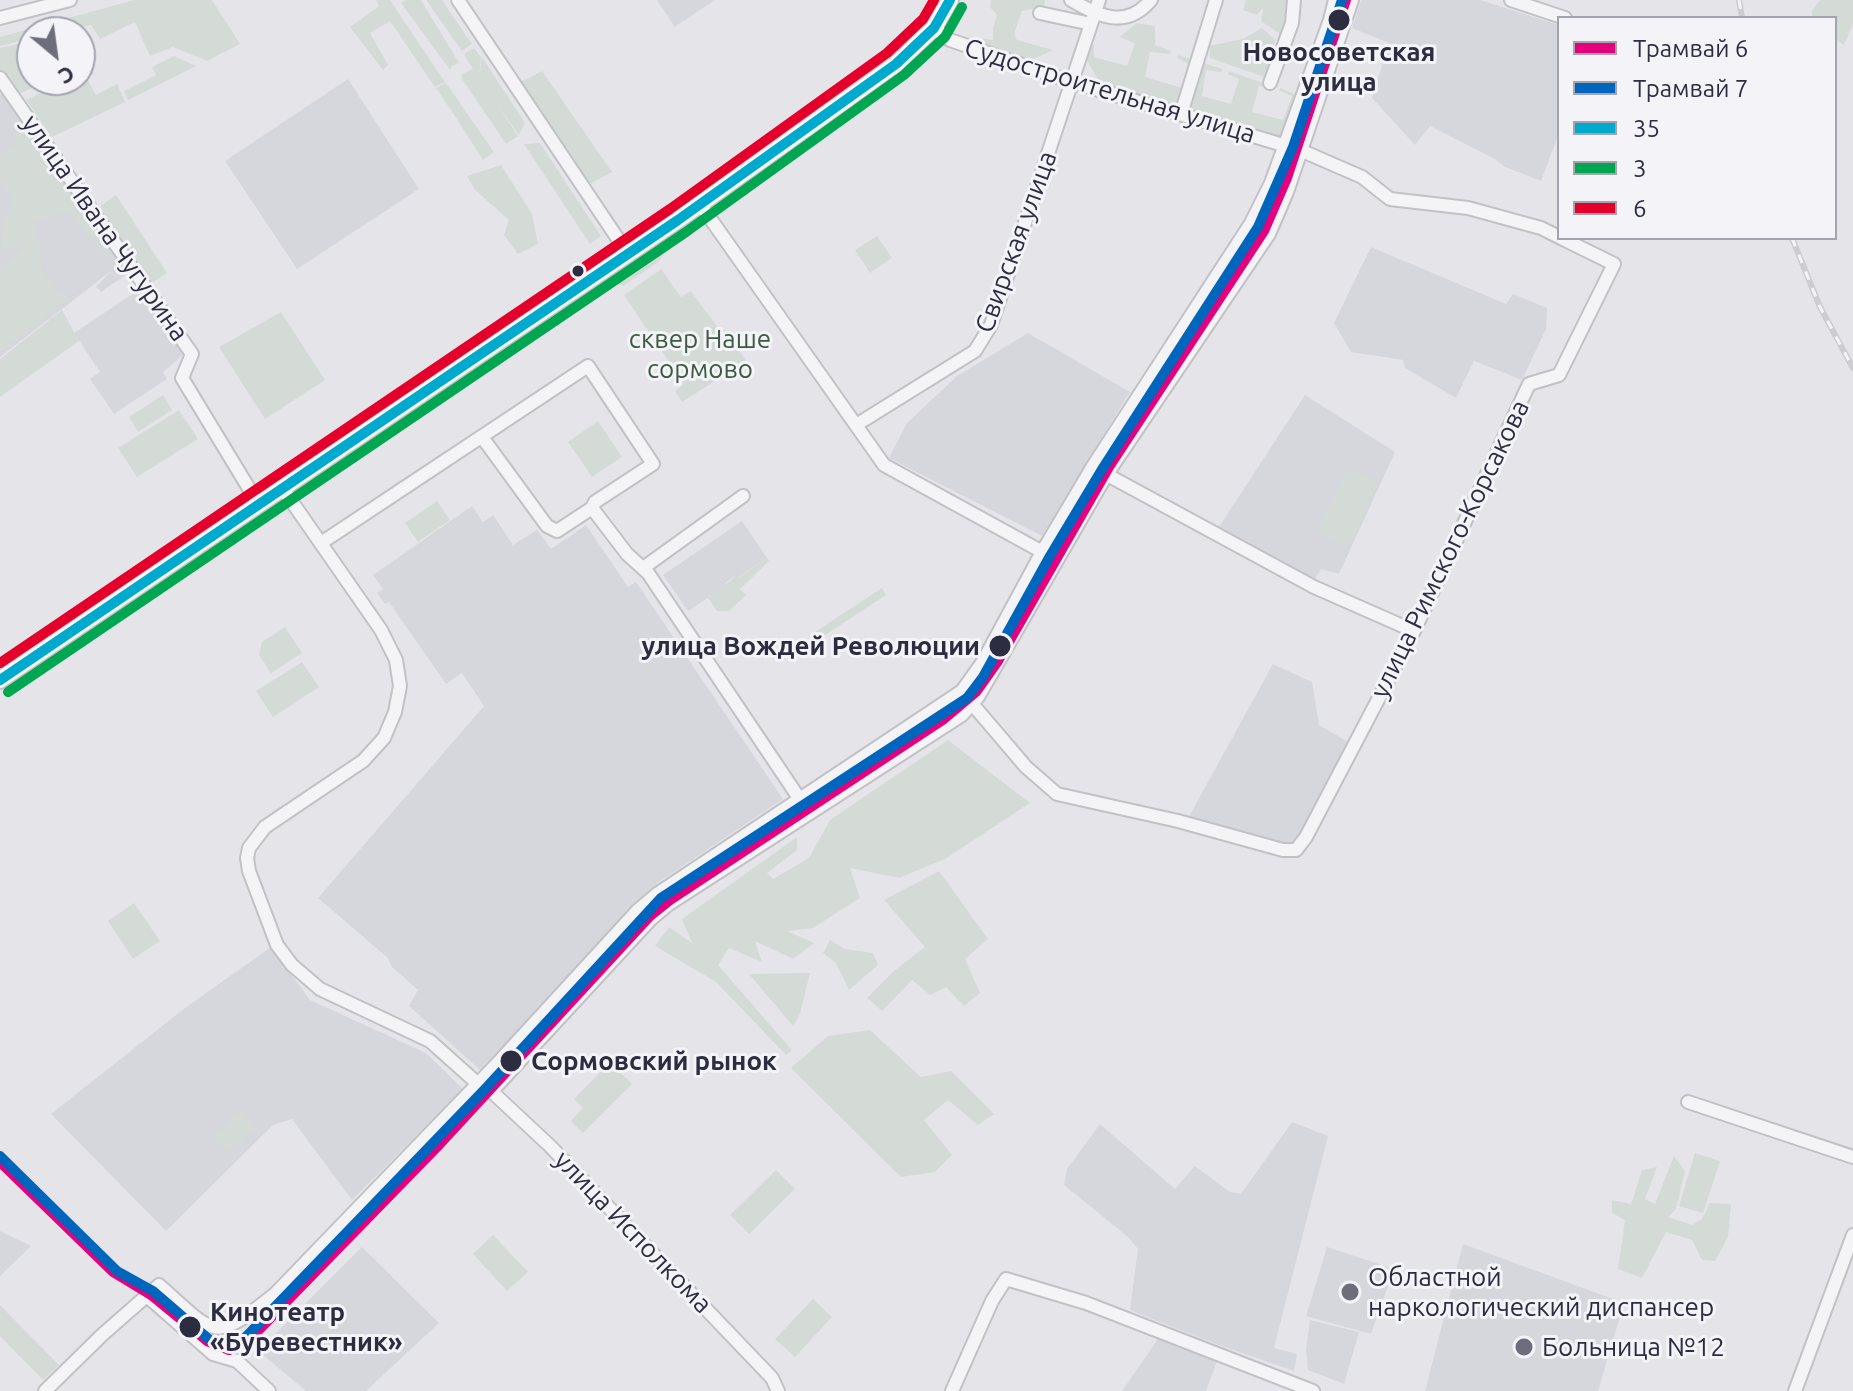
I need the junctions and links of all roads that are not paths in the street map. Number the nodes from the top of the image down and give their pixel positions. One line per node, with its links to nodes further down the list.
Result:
1 (70, 0): 14 (street)
2 (458, 0): 26 (street)
3 (950, 0): 16 (main road)
4 (1071, 0): 15 (street)
5 (1099, 0): 15 (street, Свирская улица)
6 (1151, 0): 15 (street)
7 (1216, 0): 20 (street)
8 (1294, 0): 19 (street)
9 (1335, 0): 21 (street)
10 (1352, 0): 22 (street)
11 (1511, 0): 13 (street)
12 (1040, 13): 15 (street)
13 (1559, 16)
14 (0, 18)
15 (1092, 19): 18 (street, Свирская улица)
16 (934, 28): 18 (street, Судостроительная улица); 23 (main road)
17 (0, 78): 34 (street, улица Ивана Чугурина)
18 (1072, 82): 20 (street, Судостроительная улица); 28 (street, Свирская улица)
19 (1270, 83)
20 (1181, 114): 21 (street, Судостроительная улица)
21 (1286, 145): 22 (street, Судостроительная улица); 30 (street)
22 (1300, 150): 24 (street, Судостроительная улица); 31 (street)
23 (700, 204): 26 (main road); 28 (street)
24 (1557, 236)
25 (1564, 240): 27 (street, Судостроительная улица)
26 (628, 254): 32 (main road)
27 (1614, 264): 40 (street, улица Римского-Корсакова)
28 (856, 425): 37 (street)
29 (482, 437): 35 (street); 35 (street); 36 (street)
30 (1093, 466): 31 (street); 37 (street)
31 (1107, 474): 38 (street); 40 (street)
32 (283, 489): 34 (main road); 36 (street)
33 (743, 496): 39 (street)
34 (259, 505): 41 (main road)
35 (592, 508): 39 (street)
36 (321, 543): 45 (street, улица Исполкома)
37 (1042, 552): 38 (street); 42 (street)
38 (1057, 560): 43 (street)
39 (645, 570): 44 (street)
40 (1414, 631): 43 (street, улица Римского-Корсакова)
41 (0, 680)
42 (962, 691): 43 (street); 44 (street)
43 (972, 704): 46 (street)
44 (799, 798): 45 (street)
45 (477, 1083): 46 (street, улица Исполкома); 50 (street)
46 (492, 1091): 53 (street, улица Исполкома)
47 (1688, 1102): 48 (street)
48 (1853, 1157)
49 (1853, 1235): 56 (street)
50 (148, 1297): 51 (street); 52 (street)
51 (45, 1391)
52 (269, 1391)
53 (778, 1391)
54 (952, 1391): 55 (street)
55 (1313, 1391)
56 (1795, 1391)

